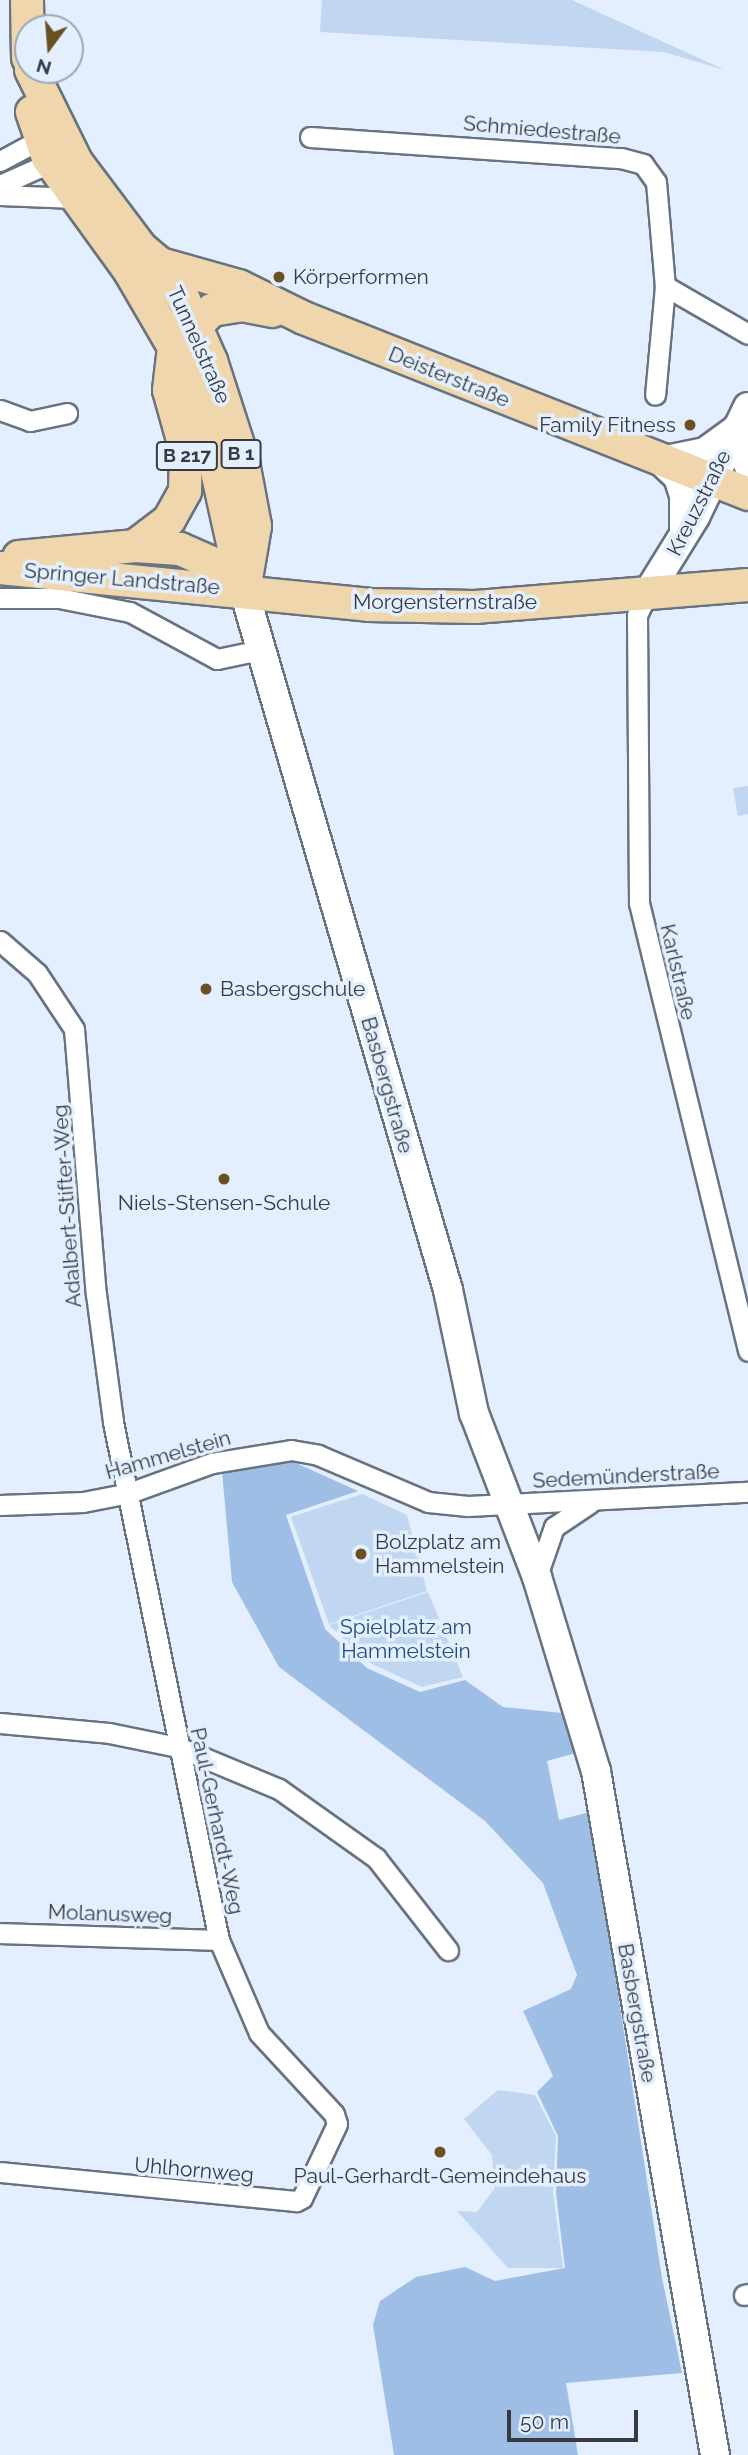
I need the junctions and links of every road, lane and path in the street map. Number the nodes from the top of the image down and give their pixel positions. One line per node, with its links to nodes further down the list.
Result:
1 (35, 84): 3 (main road, Tunnelstraße / B 1)
2 (310, 137): 9 (street, Schmiedestraße)
3 (55, 147): 4 (street); 5 (street); 7 (main road, Tunnelstraße / B 1); 8 (main road, Tunnelstraße / B 1)
4 (0, 161)
5 (0, 185)
6 (0, 195): 7 (street)
7 (75, 198): 13 (main road, Tunnelstraße / B 1)
8 (160, 264): 10 (main road, Deisterstraße); 11 (main road, Tunnelstraße / B 1)
9 (665, 286): 12 (street); 14 (street, Schmiedestraße)
10 (304, 318): 11 (main road, Deisterstraße); 18 (main road, Deisterstraße)
11 (194, 323): 13 (main road, Deisterstraße); 27 (main road, Tunnelstraße / B 1)
12 (748, 334)
13 (174, 347): 23 (main road, B 217); 27 (main road, Tunnelstraße / B 1)
14 (655, 395)
15 (0, 410): 16 (street)
16 (67, 413)
17 (742, 418): 18 (main road); 19 (main road); 20 (main road, Kreuzstraße)
18 (661, 461): 20 (main road, Deisterstraße); 22 (main road)
19 (748, 464)
20 (712, 481): 21 (main road, Deisterstraße); 22 (main road, Kreuzstraße)
21 (748, 494)
22 (685, 535): 28 (main road, Kreuzstraße)
23 (135, 546): 24 (main road, Springer Landstraße); 27 (main road, Springer Landstraße)
24 (0, 560)
25 (0, 568): 27 (main road, Springer Landstraße)
26 (748, 585): 28 (main road, Morgensternstraße)
27 (244, 590): 28 (main road, Morgensternstraße); 30 (main road, Basbergstraße)
28 (646, 596): 32 (street, Karlstraße)
29 (0, 598): 30 (street)
30 (260, 650): 37 (main road, Basbergstraße)
31 (0, 941): 34 (street, Adalbert-Stifter-Weg)
32 (748, 1351)
33 (748, 1492): 35 (street, Sedemünderstraße)
34 (129, 1493): 36 (street, Hammelstein); 37 (street, Hammelstein); 40 (street, Paul-Gerhardt-Weg)
35 (597, 1500): 37 (street, Sedemünderstraße); 38 (street)
36 (0, 1505)
37 (506, 1506): 38 (main road, Basbergstraße)
38 (537, 1577): 46 (main road, Basbergstraße)
39 (0, 1723): 40 (street)
40 (178, 1747): 42 (street, Paul-Gerhardt-Weg); 43 (street)
41 (0, 1933): 42 (street, Molanusweg)
42 (219, 1940): 44 (street, Paul-Gerhardt-Weg)
43 (448, 1950)
44 (337, 2124): 45 (street, Uhlhornweg)
45 (0, 2172)
46 (715, 2455)

